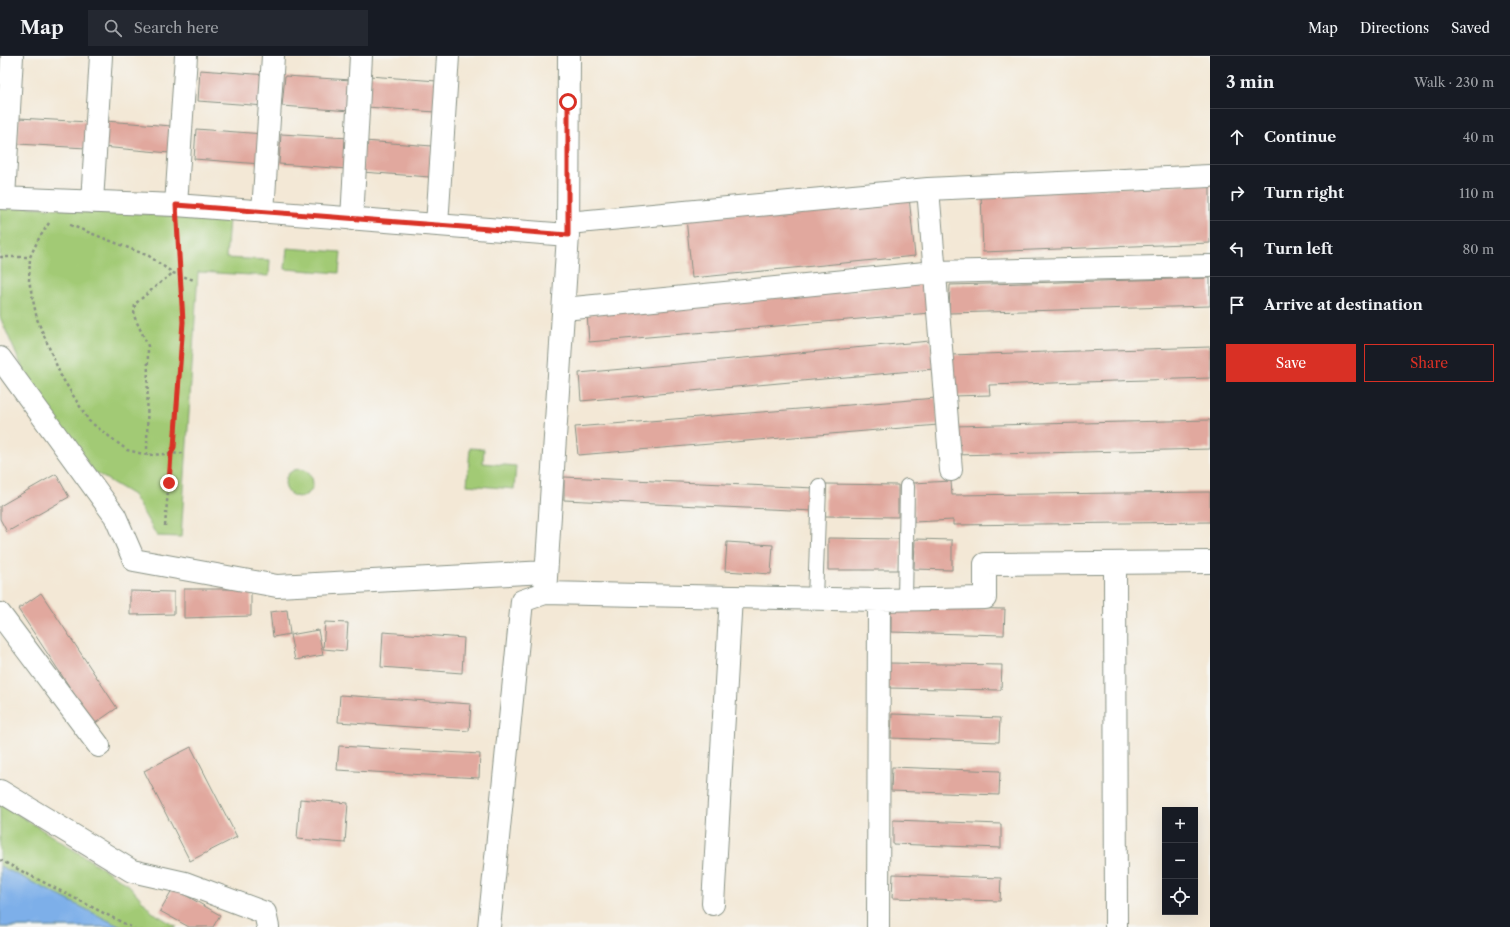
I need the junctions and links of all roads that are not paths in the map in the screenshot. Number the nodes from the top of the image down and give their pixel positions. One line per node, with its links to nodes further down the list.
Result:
1 (12, 56): 10 (street)
2 (101, 56): 11 (street)
3 (186, 56): 12 (street)
4 (273, 56): 13 (street)
5 (360, 56): 14 (street)
6 (448, 56): 15 (street)
7 (569, 56): 16 (street)
8 (1210, 176): 9 (street)
9 (928, 189): 16 (street); 18 (street)
10 (2, 198): 11 (street)
11 (92, 202): 12 (street)
12 (176, 205): 13 (street)
13 (263, 212): 14 (street)
14 (352, 219): 15 (street)
15 (437, 225): 16 (street)
16 (568, 229): 19 (street)
17 (1210, 266): 18 (street)
18 (935, 272): 19 (street); 21 (street)
19 (564, 309): 26 (street)
20 (0, 358): 26 (street)
21 (951, 470)
22 (819, 486): 28 (lane)
23 (907, 486): 30 (lane)
24 (1210, 562): 25 (street)
25 (1114, 564): 30 (street); 38 (street)
26 (545, 583): 27 (street); 36 (street)
27 (731, 597): 28 (street); 34 (street)
28 (815, 599): 29 (street)
29 (879, 600): 30 (street); 37 (street)
30 (905, 600)
31 (0, 614): 32 (street)
32 (99, 746)
33 (0, 791): 35 (street)
34 (713, 904)
35 (268, 927)
36 (489, 927)
37 (878, 927)
38 (1116, 927)

